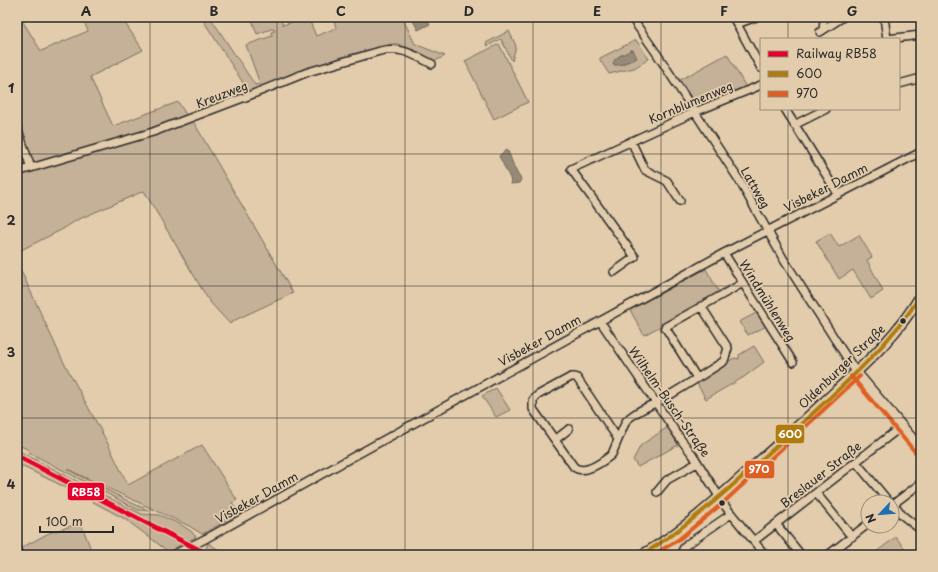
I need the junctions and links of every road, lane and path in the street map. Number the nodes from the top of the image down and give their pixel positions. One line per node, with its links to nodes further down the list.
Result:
1 (631, 17): 18 (street, Lattweg)
2 (733, 17): 7 (street)
3 (756, 17): 7 (street)
4 (829, 17): 5 (street)
5 (843, 17)
6 (884, 17): 9 (street)
7 (737, 24): 12 (street)
8 (921, 35): 10 (street)
9 (887, 38)
10 (896, 38)
11 (432, 64): 23 (street, Kreuzweg)
12 (760, 66)
13 (921, 78): 14 (street)
14 (900, 84)
15 (760, 85): 18 (street, Kornblumenweg)
16 (786, 110): 19 (street)
17 (824, 110): 19 (street)
18 (695, 112): 21 (street, Kornblumenweg); 27 (street, Lattweg)
19 (794, 125): 25 (street)
20 (17, 127): 23 (street)
21 (631, 141): 26 (street); 29 (street, Kornblumenweg)
22 (921, 152): 25 (street, Visbeker Damm)
23 (31, 168): 24 (street, Kreuzweg)
24 (17, 172)
25 (838, 194): 27 (street, Visbeker Damm)
26 (680, 201)
27 (766, 230): 28 (street, Visbeker Damm); 35 (street, Lattweg)
28 (724, 253): 30 (street, Windmühlenweg); 33 (street, Visbeker Damm)
29 (614, 272)
30 (742, 283): 32 (street); 34 (street, Windmühlenweg)
31 (921, 295): 35 (main road, Oldenburger Straße)
32 (701, 306): 36 (street); 36 (street)
33 (600, 321): 37 (street, Wilhelm-Busch-Straße); 60 (street, Visbeker Damm)
34 (792, 362)
35 (856, 372): 38 (main road); 49 (main road, Oldenburger Straße)
36 (697, 378): 37 (street)
37 (655, 402): 40 (street); 44 (street, Wilhelm-Busch-Straße)
38 (902, 426): 42 (main road); 43 (street, Breslauer Straße)
39 (570, 429): 41 (street)
40 (618, 439): 41 (street); 41 (street)
41 (555, 440)
42 (921, 449)
43 (856, 462): 47 (street, Breslauer Straße); 48 (street)
44 (698, 463): 46 (street); 49 (street, Wilhelm-Busch-Straße)
45 (921, 483): 50 (street)
46 (657, 492)
47 (816, 493): 53 (street, Breslauer Straße); 56 (street)
48 (882, 494)
49 (720, 497): 52 (street, Wilhelm-Busch-Straße); 61 (main road, Oldenburger Straße)
50 (900, 500)
51 (900, 512): 55 (street)
52 (731, 514): 57 (street, Wilhelm-Busch-Straße); 62 (street)
53 (776, 524): 57 (street, Breslauer Straße); 64 (street)
54 (860, 530): 56 (street)
55 (921, 530)
56 (852, 537): 65 (street)
57 (754, 541): 63 (street, Wilhelm-Busch-Straße)
58 (17, 551): 59 (street)
59 (18, 555)
60 (173, 555)
61 (642, 555)
62 (682, 555)
63 (765, 555)
64 (801, 555)
65 (828, 555)

